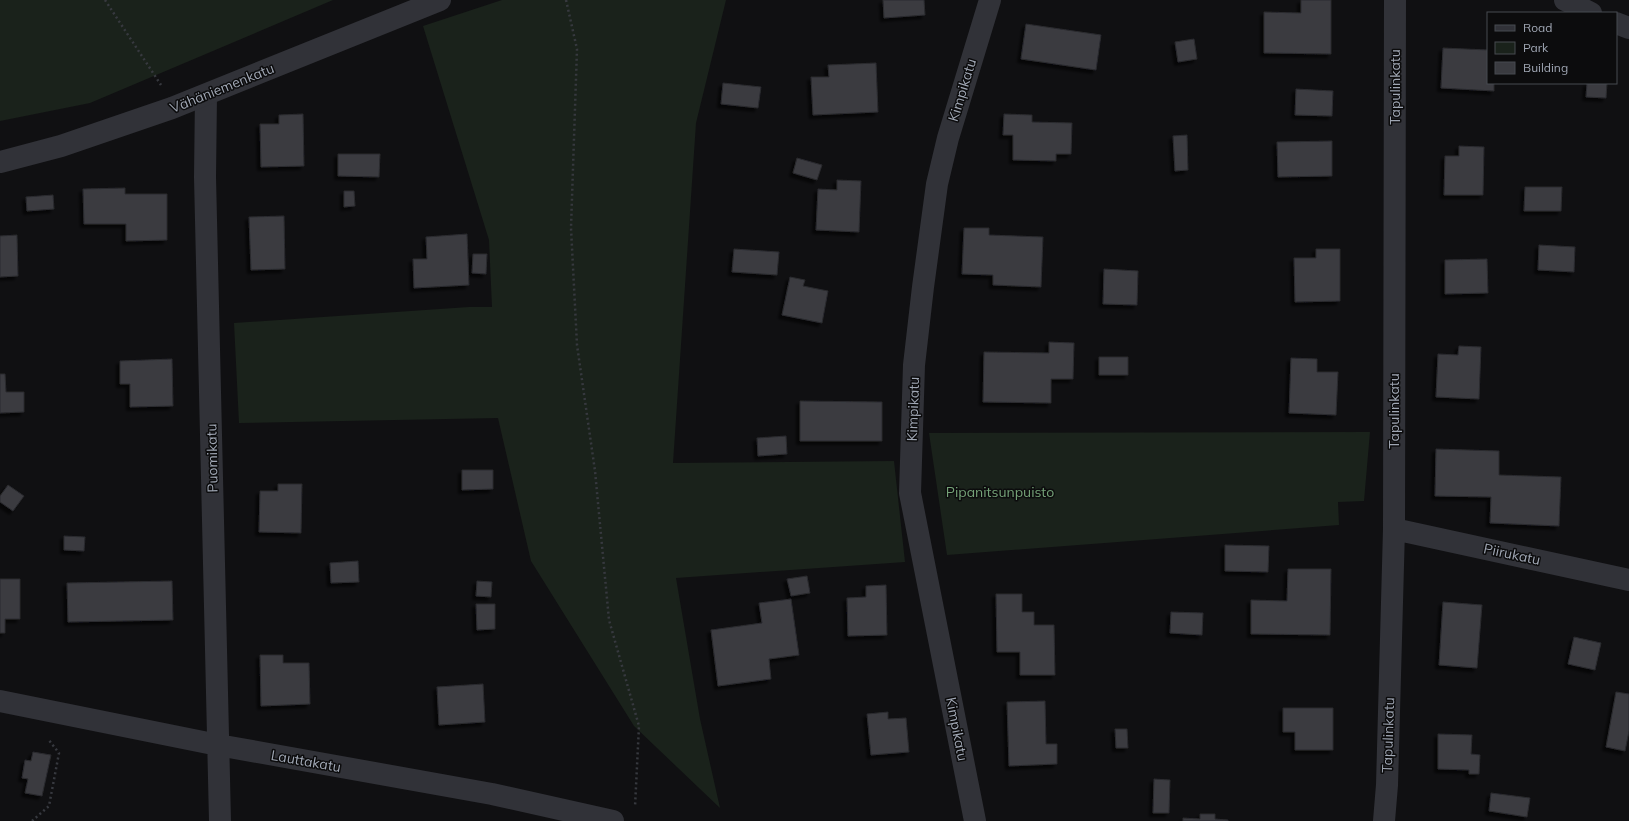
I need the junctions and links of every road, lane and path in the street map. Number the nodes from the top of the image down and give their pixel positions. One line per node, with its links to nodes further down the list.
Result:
1 (105, 0): 10 (path)
2 (440, 0): 11 (street, Vähäniemenkatu)
3 (566, 0): 18 (path)
4 (990, 0): 22 (street, Kimpikatu)
5 (1395, 0): 13 (street, Tapulinkatu)
6 (1564, 0): 7 (street)
7 (1589, 12)
8 (1617, 23): 9 (street)
9 (1629, 28)
10 (164, 90)
11 (206, 96): 12 (street, Vähäniemenkatu); 17 (street, Puomikatu)
12 (0, 162)
13 (1394, 529): 14 (street, Piirukatu); 23 (street, Tapulinkatu)
14 (1629, 580)
15 (0, 701): 17 (street, Lauttakatu)
16 (46, 737): 19 (path)
17 (218, 745): 20 (street, Puomikatu); 21 (street, Lauttakatu)
18 (634, 813)
19 (32, 821)
20 (220, 821)
21 (613, 821)
22 (975, 821)
23 (1384, 821)

